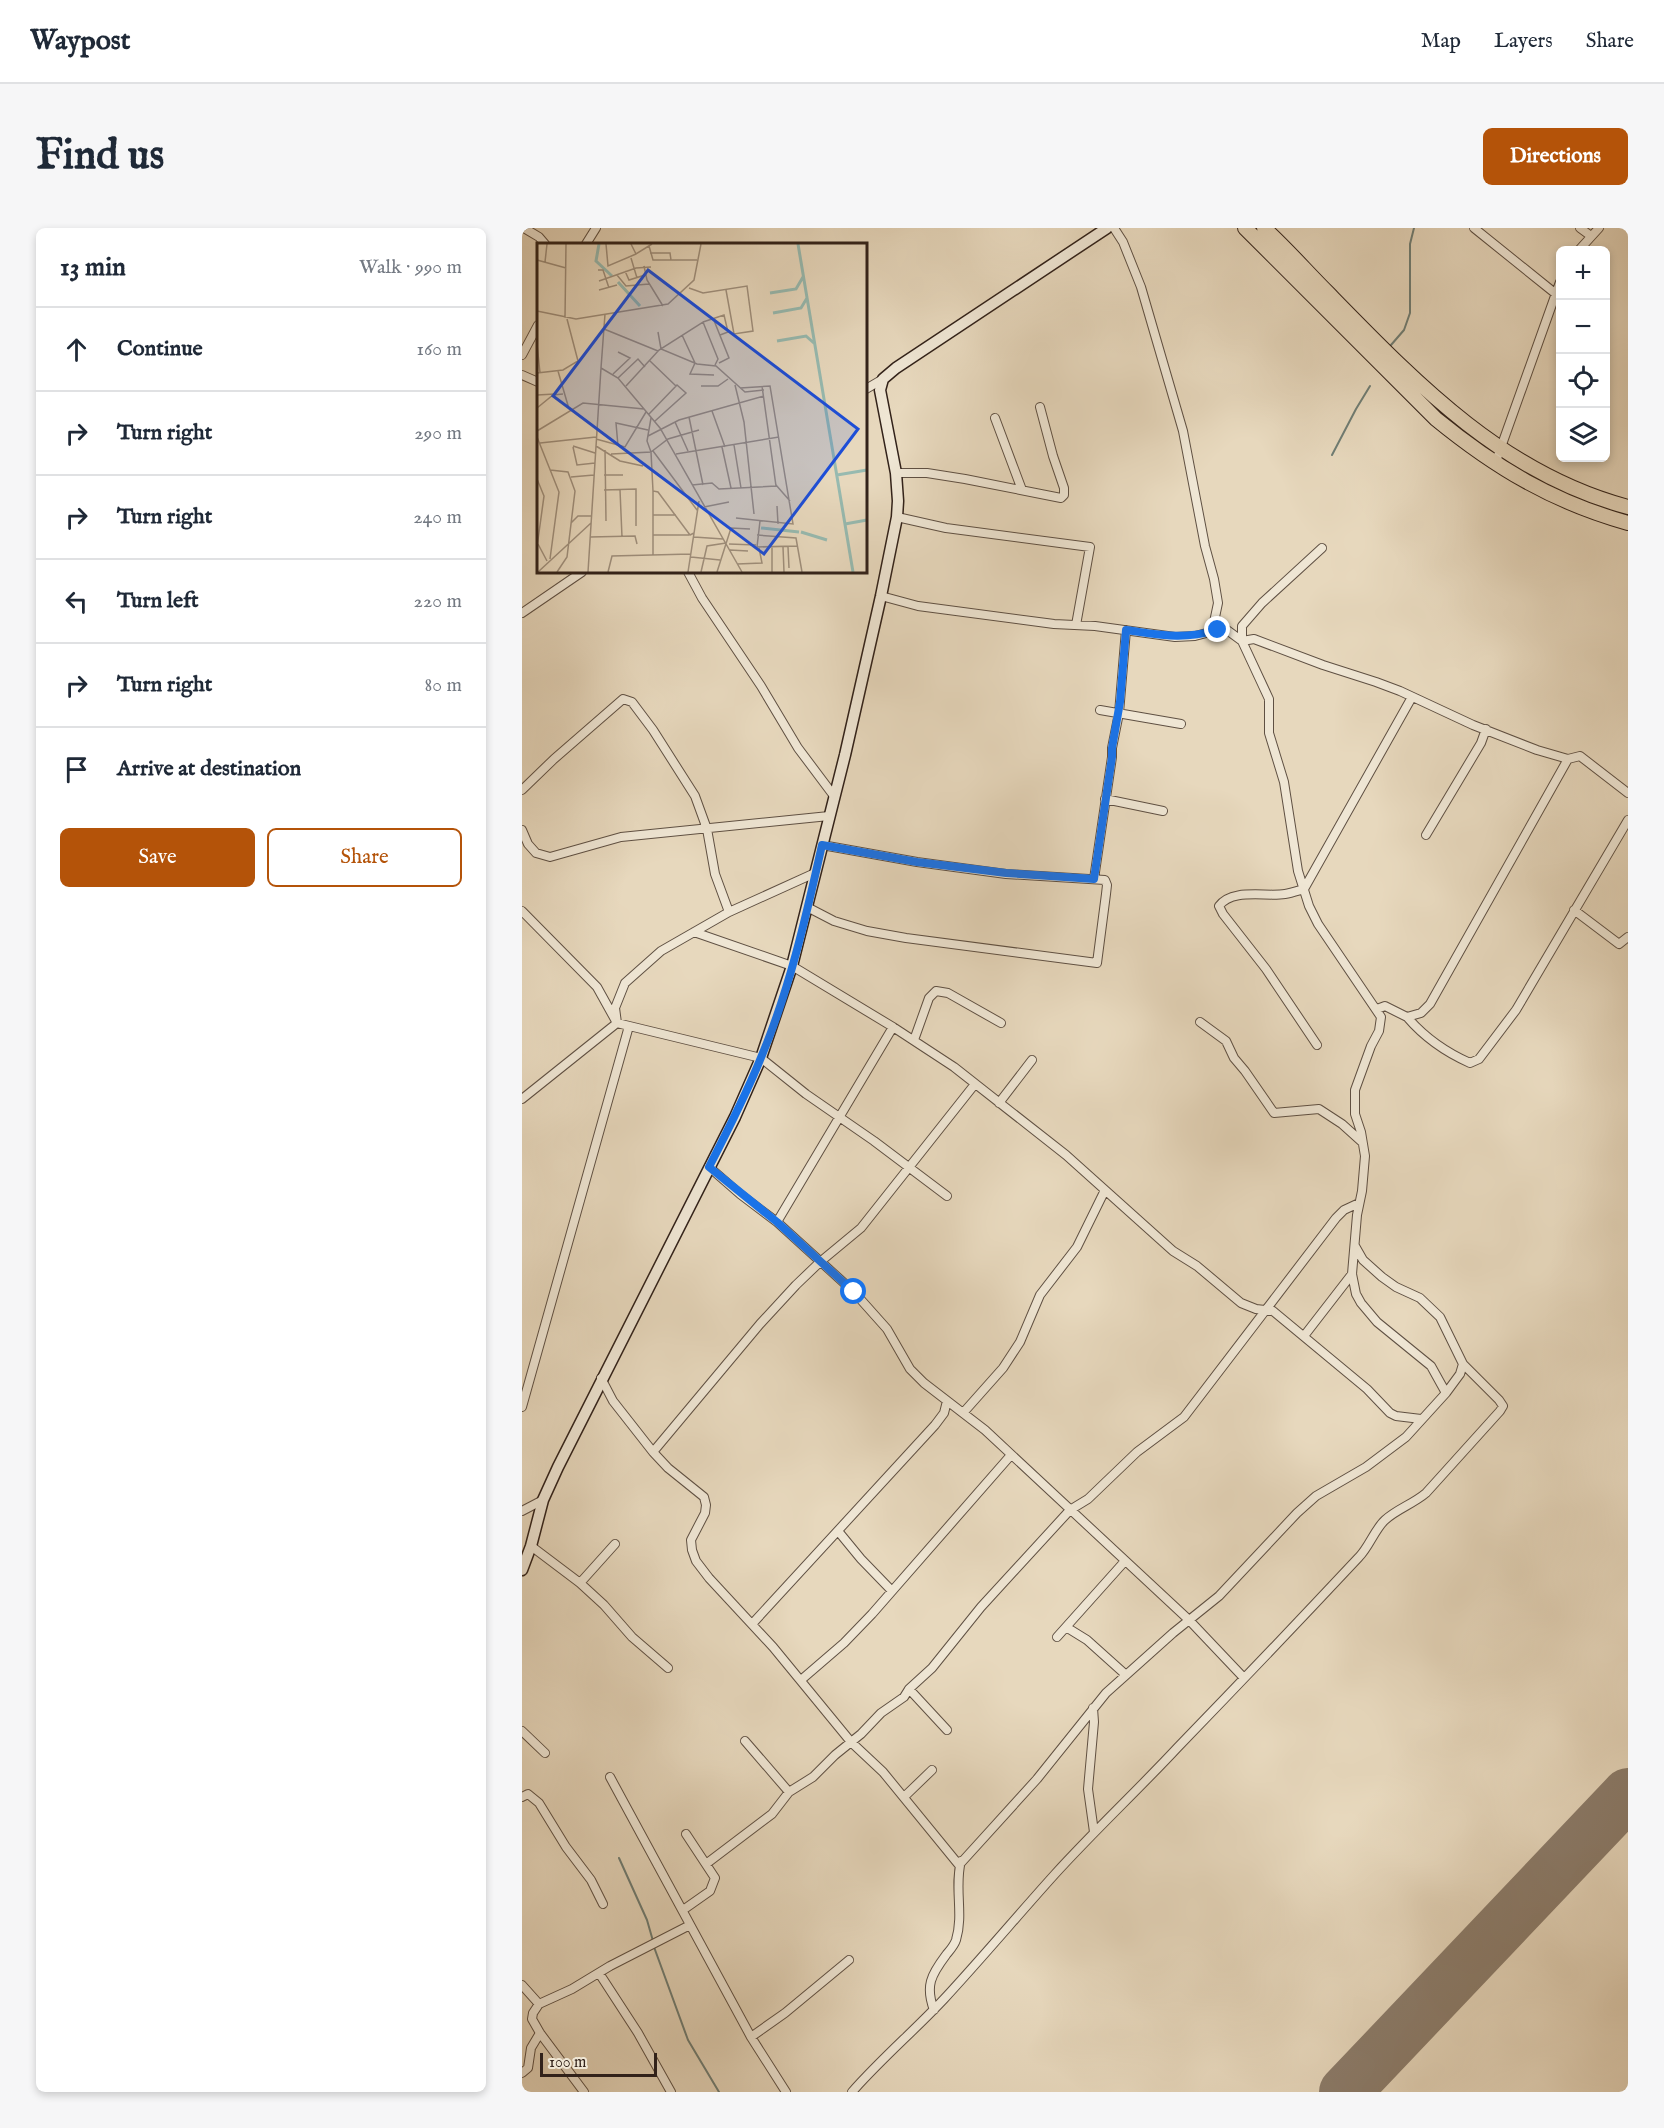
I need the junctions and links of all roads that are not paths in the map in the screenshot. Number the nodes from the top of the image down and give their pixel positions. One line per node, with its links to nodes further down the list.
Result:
1 (524, 228): 14 (street)
2 (532, 228): 14 (street)
3 (596, 228): 16 (street)
4 (1107, 228): 22 (main road)
5 (1114, 228): 41 (street)
6 (1245, 228): 28 (highway)
7 (1264, 228): 27 (highway)
8 (1474, 228): 12 (street)
9 (1490, 228): 12 (street)
10 (1580, 228): 13 (street)
11 (1599, 228): 13 (street)
12 (1484, 236): 18 (street)
13 (1591, 236): 17 (street)
14 (539, 237): 15 (street)
15 (544, 243)
16 (587, 243)
17 (1582, 246)
18 (1556, 294): 27 (street)
19 (537, 327): 20 (street)
20 (522, 355)
21 (522, 375): 23 (street)
22 (883, 379): 24 (street); 29 (main road)
23 (537, 382)
24 (867, 388)
25 (1040, 406): 30 (street)
26 (994, 418): 30 (street)
27 (1500, 449): 28 (street); 31 (highway)
28 (1495, 464): 33 (highway)
29 (896, 473): 30 (street); 32 (main road)
30 (1022, 490)
31 (1628, 507)
32 (897, 517): 37 (main road); 39 (street)
33 (1628, 524)
34 (1322, 548): 42 (street)
35 (581, 573): 38 (street)
36 (689, 573): 51 (street)
37 (881, 596): 39 (street); 51 (main road)
38 (522, 613)
39 (1076, 625): 40 (street)
40 (1126, 630): 41 (street); 45 (street)
41 (1218, 630): 42 (street)
42 (1242, 641): 43 (street); 62 (street)
43 (1412, 698): 47 (street); 62 (street)
44 (1100, 710): 45 (street)
45 (1119, 713): 46 (street); 52 (street)
46 (1181, 723)
47 (1486, 729): 48 (street); 58 (street)
48 (1568, 759): 50 (street); 71 (street)
49 (522, 790): 56 (street)
50 (1628, 793)
51 (834, 796): 54 (main road)
52 (1105, 799): 53 (street); 61 (street)
53 (1163, 811)
54 (829, 816): 56 (street); 59 (main road)
55 (1628, 820): 64 (street)
56 (707, 829): 57 (street); 66 (street)
57 (522, 830)
58 (1426, 835)
59 (822, 845): 60 (main road); 61 (street)
60 (815, 873): 63 (main road); 66 (street)
61 (1094, 879): 63 (street)
62 (1304, 889): 70 (street); 78 (street)
63 (807, 907): 69 (main road)
64 (1574, 910): 68 (street); 71 (street)
65 (522, 911): 73 (street)
66 (729, 912): 67 (street)
67 (694, 932): 69 (street); 73 (street)
68 (1628, 937)
69 (792, 966): 76 (street); 79 (main road)
70 (1377, 1009): 71 (street); 85 (street)
71 (1407, 1017)
72 (1200, 1022): 85 (street)
73 (617, 1023): 75 (street); 82 (street)
74 (1001, 1023): 77 (street)
75 (629, 1026): 79 (street); 101 (street)
76 (894, 1027): 77 (street); 84 (street)
77 (914, 1040): 81 (street)
78 (1317, 1046)
79 (761, 1058): 84 (street); 86 (main road)
80 (1032, 1060): 83 (street)
81 (975, 1084): 83 (street); 87 (street)
82 (522, 1099)
83 (999, 1103): 88 (street)
84 (839, 1117): 87 (street); 91 (street)
85 (1362, 1142): 90 (street)
86 (709, 1167): 91 (street); 98 (main road)
87 (908, 1167): 89 (street); 93 (street)
88 (1105, 1190): 95 (street); 102 (street)
89 (946, 1196)
90 (1359, 1203): 92 (street); 95 (street)
91 (777, 1222): 93 (street)
92 (1355, 1246): 94 (street); 97 (street)
93 (820, 1262): 100 (street); 104 (street)
94 (1352, 1274): 96 (street); 99 (street)
95 (1267, 1309): 96 (street); 107 (street)
96 (1304, 1336): 103 (street)
97 (1463, 1364): 99 (street); 122 (street)
98 (601, 1378): 104 (street); 106 (main road)
99 (1446, 1393): 103 (street)
100 (947, 1401): 102 (street); 109 (street)
101 (522, 1407)
102 (963, 1413): 105 (street)
103 (1421, 1419): 116 (street)
104 (653, 1452): 117 (street)
105 (1011, 1455): 107 (street); 115 (street)
106 (543, 1500): 108 (street); 111 (main road)
107 (1070, 1510): 112 (street); 124 (street)
108 (522, 1511)
109 (838, 1531): 115 (street); 117 (street)
110 (615, 1544): 114 (street)
111 (531, 1546): 113 (main road); 114 (street)
112 (1125, 1561): 116 (street); 118 (street)
113 (522, 1570)
114 (580, 1583): 120 (street)
115 (892, 1591): 123 (street)
116 (1190, 1620): 121 (street); 122 (street)
117 (753, 1623): 123 (street)
118 (1066, 1627): 119 (street); 121 (street)
119 (1057, 1637)
120 (668, 1668)
121 (1126, 1675): 125 (street)
122 (1244, 1678): 136 (street)
123 (801, 1680): 129 (street)
124 (909, 1689): 126 (street); 129 (street)
125 (1093, 1708): 136 (street); 138 (street)
126 (947, 1730)
127 (522, 1731): 130 (street)
128 (745, 1741): 133 (street)
129 (851, 1742): 133 (street); 135 (street)
130 (545, 1753)
131 (932, 1770): 135 (street)
132 (610, 1778): 141 (street)
133 (789, 1792): 139 (street)
134 (522, 1797): 140 (street)
135 (904, 1797): 138 (street)
136 (1094, 1832): 147 (street)
137 (686, 1834): 139 (street)
138 (962, 1860): 147 (street)
139 (706, 1864): 141 (street)
140 (603, 1904)
141 (683, 1910): 142 (street)
142 (690, 1925): 144 (street); 149 (street)
143 (849, 1960): 149 (street)
144 (599, 1973): 146 (street); 152 (street)
145 (522, 1985): 146 (street)
146 (539, 2004): 148 (street)
147 (934, 2010): 154 (street)
148 (540, 2033): 150 (street); 151 (street)
149 (751, 2037): 153 (street)
150 (522, 2073)
151 (584, 2092)
152 (671, 2092)
153 (786, 2092)
154 (852, 2092)

